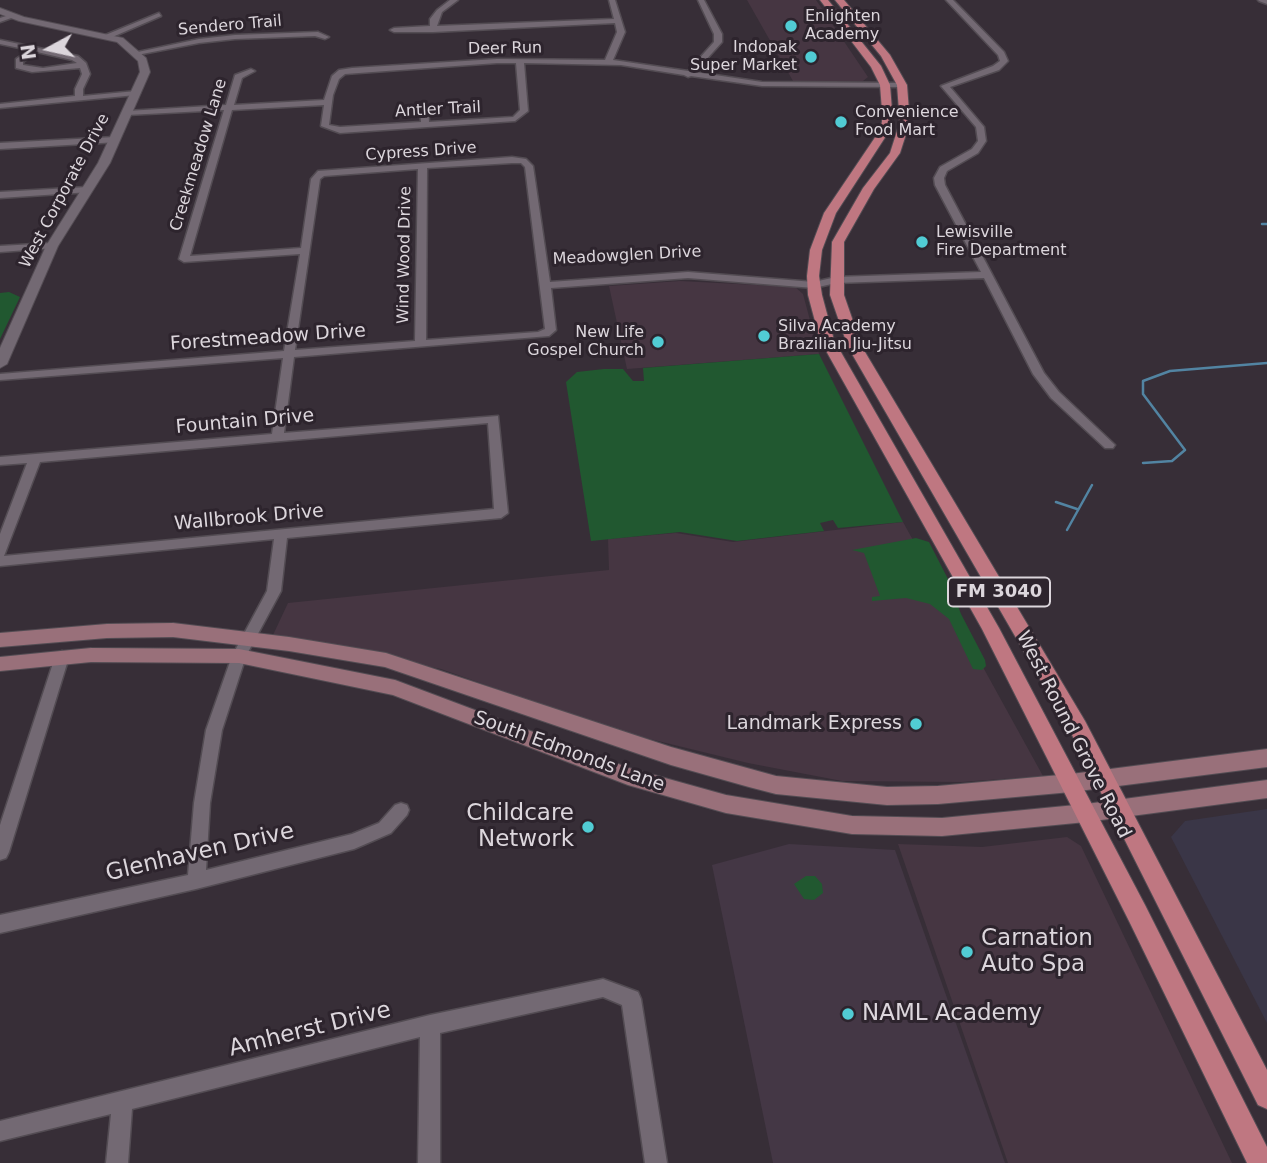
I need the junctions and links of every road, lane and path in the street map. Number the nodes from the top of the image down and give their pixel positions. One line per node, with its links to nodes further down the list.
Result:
1 (455, 0): 16 (street)
2 (612, 0): 14 (street)
3 (701, 0): 27 (street)
4 (824, 0): 28 (main road, West Round Grove Road / FM 3040)
5 (832, 0): 17 (main road)
6 (839, 0): 17 (main road, West Round Grove Road / FM 3040)
7 (949, 0): 46 (street)
8 (1261, 0): 9 (street)
9 (1267, 2)
10 (0, 10): 12 (street)
11 (159, 15): 18 (street)
12 (12, 16): 13 (street); 18 (street)
13 (0, 20)
14 (619, 21): 16 (street); 24 (street)
15 (394, 30): 16 (street)
16 (433, 30)
17 (866, 32): 29 (main road, West Round Grove Road / FM 3040)
18 (107, 36): 22 (street)
19 (325, 37): 22 (street, Sendero Trail)
20 (0, 42): 21 (street)
21 (36, 49): 25 (street); 25 (street)
22 (137, 53): 30 (street, West Corporate Drive)
23 (520, 62): 24 (street, Deer Run); 32 (street, Deer Run); 37 (street, Antler Trail)
24 (608, 62): 27 (street, Deer Run)
25 (83, 65): 31 (street)
26 (251, 71): 35 (street, Creekmeadow Lane)
27 (688, 75): 28 (street, Deer Run)
28 (885, 85): 29 (street, Deer Run); 48 (main road, West Round Grove Road / FM 3040)
29 (902, 85): 49 (main road, West Round Grove Road / FM 3040)
30 (136, 93): 31 (street); 36 (street, West Corporate Drive)
31 (79, 99): 34 (street)
32 (327, 102): 35 (street); 37 (street, Antler Trail)
33 (424, 105): 37 (street)
34 (0, 106)
35 (229, 107): 36 (street); 45 (street, Creekmeadow Lane)
36 (127, 113): 38 (street, West Corporate Drive)
37 (425, 125)
38 (115, 140): 39 (street); 41 (street, West Corporate Drive)
39 (0, 146)
40 (423, 166): 45 (street, Cypress Drive); 47 (street, Cypress Drive); 50 (street, Wind Wood Drive)
41 (87, 190): 42 (street); 43 (street, West Corporate Drive)
42 (0, 195)
43 (52, 246): 44 (street); 52 (street, West Corporate Drive)
44 (0, 249)
45 (306, 251): 51 (street)
46 (986, 275): 49 (street, Meadowglen Drive); 55 (street)
47 (545, 280): 48 (street, Meadowglen Drive); 50 (street, Forestmeadow Drive)
48 (813, 280): 49 (street, Meadowglen Drive); 70 (main road, West Round Grove Road / FM 3040)
49 (836, 280): 69 (main road, West Round Grove Road / FM 3040)
50 (420, 344): 51 (street, Forestmeadow Drive)
51 (289, 354): 53 (street, Forestmeadow Drive); 54 (street)
52 (0, 364)
53 (0, 377)
54 (277, 439): 56 (street, Fountain Drive); 58 (street, Fountain Drive)
55 (1108, 444)
56 (34, 460): 57 (street, Fountain Drive); 60 (street)
57 (0, 461)
58 (501, 513): 59 (street, Wallbrook Drive)
59 (281, 536): 61 (street, Wallbrook Drive); 63 (street)
60 (0, 552)
61 (0, 561)
62 (0, 640): 63 (main road, South Edmonds Lane)
63 (244, 648): 64 (main road, South Edmonds Lane); 66 (main road, South Edmonds Lane); 67 (main road, South Edmonds Lane); 78 (street)
64 (62, 657): 65 (main road, South Edmonds Lane); 77 (street)
65 (0, 663)
66 (527, 706): 67 (main road); 71 (main road, South Edmonds Lane)
67 (510, 730): 75 (main road, South Edmonds Lane)
68 (1267, 758): 69 (main road, South Edmonds Lane)
69 (1104, 779): 70 (main road, South Edmonds Lane); 73 (main road, West Round Grove Road / FM 3040)
70 (1071, 783): 71 (main road, South Edmonds Lane); 76 (main road, West Round Grove Road / FM 3040)
71 (776, 785): 75 (main road)
72 (1267, 789): 73 (main road, South Edmonds Lane)
73 (1121, 809): 76 (main road, South Edmonds Lane); 81 (main road, West Round Grove Road / FM 3040)
74 (401, 810): 78 (street, Glenhaven Drive)
75 (772, 812): 76 (main road, South Edmonds Lane)
76 (1086, 813): 87 (main road, West Round Grove Road / FM 3040)
77 (0, 852)
78 (196, 881): 79 (street, Glenhaven Drive)
79 (0, 925)
80 (430, 1025): 82 (street, Amherst Drive); 85 (street); 86 (street, Amherst Drive)
81 (1267, 1096)
82 (122, 1102): 83 (street, Amherst Drive); 84 (street)
83 (0, 1131)
84 (117, 1163)
85 (429, 1163)
86 (656, 1163)
87 (1261, 1163)

